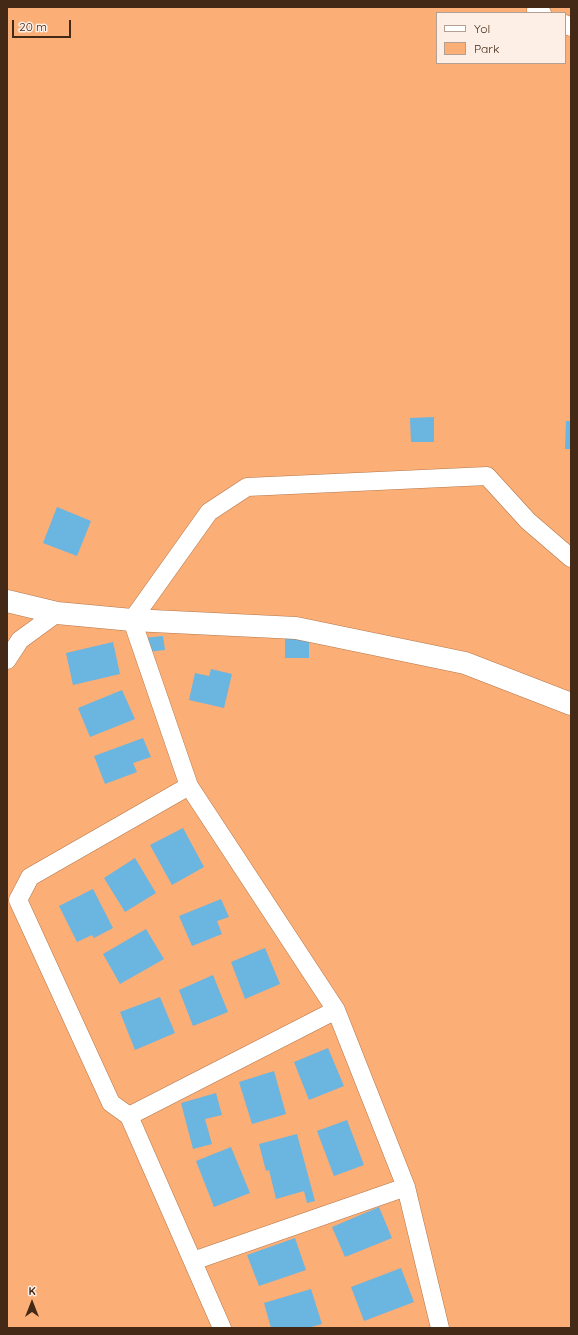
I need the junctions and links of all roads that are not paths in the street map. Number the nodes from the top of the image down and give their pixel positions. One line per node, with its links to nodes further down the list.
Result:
1 (571, 558): 4 (street)
2 (7, 601): 3 (main road)
3 (57, 613): 4 (main road); 5 (street)
4 (132, 620): 6 (main road); 7 (street)
5 (7, 660)
6 (571, 704)
7 (189, 786): 8 (street); 9 (street)
8 (336, 1010): 9 (street); 10 (street)
9 (129, 1116): 11 (street)
10 (406, 1187): 11 (street); 13 (street)
11 (193, 1261): 12 (street)
12 (222, 1328)
13 (440, 1328)

